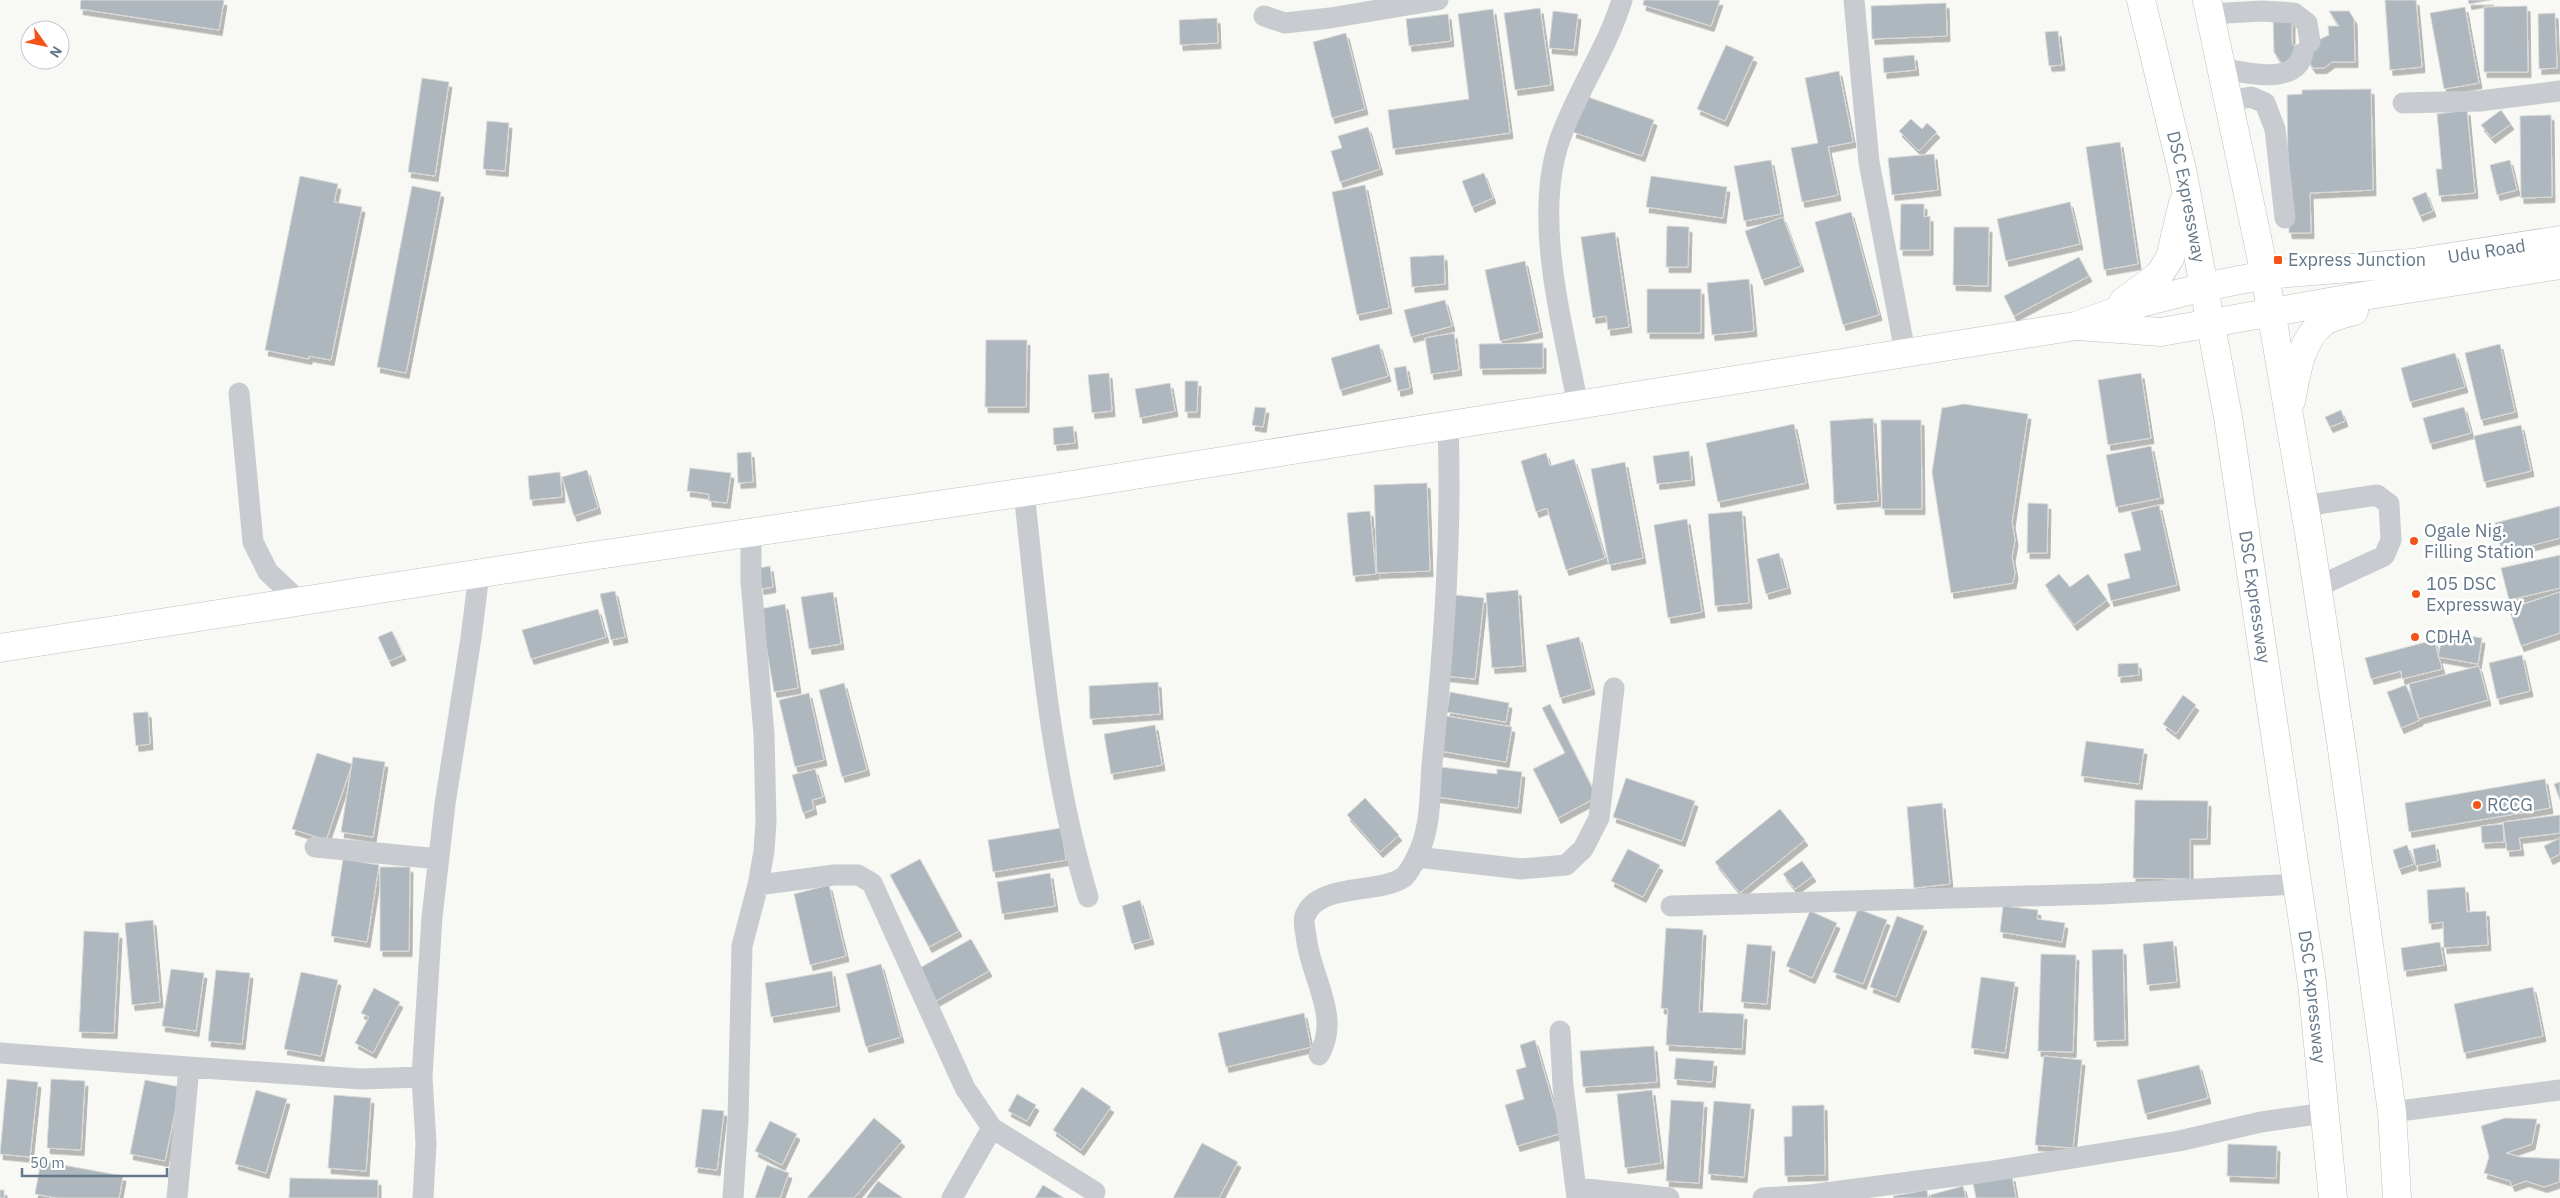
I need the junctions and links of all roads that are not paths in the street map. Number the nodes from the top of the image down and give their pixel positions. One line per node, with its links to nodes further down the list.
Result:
1 (1438, 0): 6 (street)
2 (1854, 0): 22 (street)
3 (2141, 0): 11 (main road, DSC Expressway)
4 (1619, 1): 24 (street)
5 (2208, 7): 7 (main road); 7 (street)
6 (1264, 16)
7 (2221, 68): 9 (main road)
8 (2560, 91): 10 (street)
9 (2228, 101): 12 (street); 15 (main road)
10 (2403, 102)
11 (2183, 174): 16 (main road, DSC Expressway); 18 (main road)
12 (2285, 218)
13 (2560, 240): 15 (main road, Udu Road)
14 (2560, 264): 17 (main road, Udu Road)
15 (2265, 275): 16 (main road, Udu Road); 19 (main road)
16 (2204, 286): 18 (main road, Udu Road); 20 (main road, DSC Expressway)
17 (2410, 289): 19 (main road); 25 (main road)
18 (2107, 312): 21 (main road)
19 (2272, 312): 20 (main road); 25 (main road)
20 (2211, 324): 21 (main road); 38 (main road, DSC Expressway)
21 (2076, 326): 22 (main road)
22 (1905, 352): 24 (main road)
23 (239, 393): 32 (street)
24 (1578, 406): 26 (main road)
25 (2288, 417): 28 (main road)
26 (1448, 425): 27 (main road); 36 (street)
27 (1024, 492): 29 (main road); 40 (street)
28 (2304, 506): 31 (main road); 31 (street)
29 (751, 532): 30 (main road); 39 (street)
30 (478, 574): 32 (main road); 37 (street)
31 (2317, 587): 48 (main road)
32 (301, 603): 33 (main road)
33 (0, 648)
34 (1614, 688): 36 (street)
35 (315, 847): 37 (street)
36 (1417, 857): 44 (street)
37 (439, 860): 46 (street)
38 (2297, 884): 41 (street); 49 (main road, DSC Expressway)
39 (758, 885): 50 (street); 55 (street)
40 (1088, 897)
41 (1671, 906)
42 (1560, 1031): 52 (street)
43 (0, 1053): 45 (street)
44 (1318, 1055)
45 (189, 1067): 46 (street); 53 (street)
46 (422, 1077): 54 (street)
47 (2560, 1090): 48 (street)
48 (2392, 1112): 60 (main road)
49 (2325, 1114): 58 (street); 59 (main road, DSC Expressway)
50 (992, 1128): 51 (street); 56 (street)
51 (1095, 1192)
52 (1577, 1193): 57 (street)
53 (177, 1198)
54 (423, 1198)
55 (733, 1198)
56 (952, 1198)
57 (1669, 1198)
58 (1764, 1198)
59 (2333, 1198)
60 (2398, 1198)

